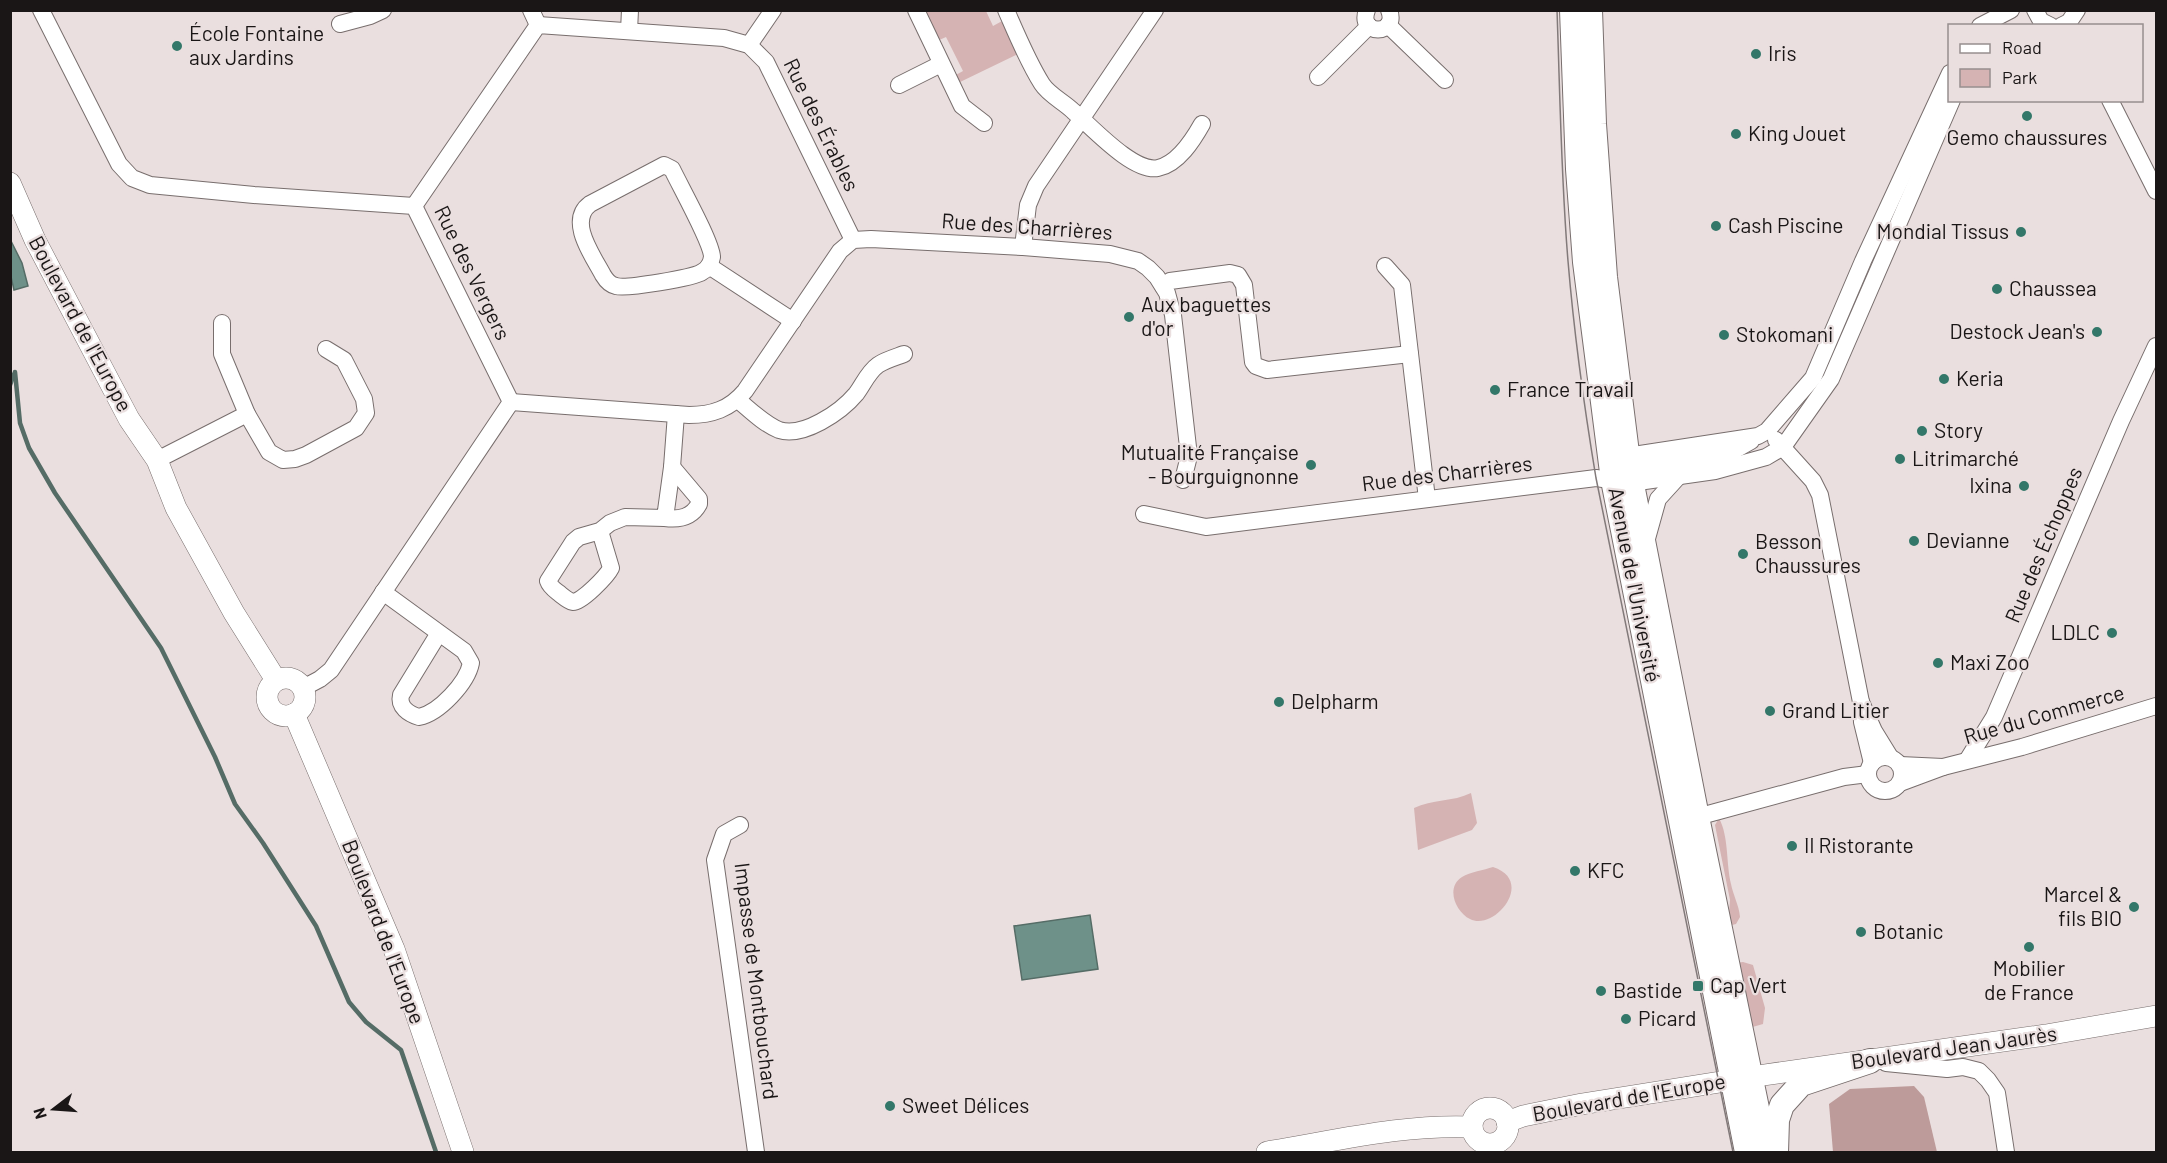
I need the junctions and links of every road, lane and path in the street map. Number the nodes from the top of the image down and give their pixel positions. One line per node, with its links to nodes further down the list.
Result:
1 (41, 10): 32 (street, Rue des Vergers)
2 (383, 10): 15 (street)
3 (630, 10): 18 (street)
4 (773, 10): 19 (street)
5 (916, 10): 20 (street)
6 (1006, 10): 27 (street)
7 (1155, 10): 27 (street)
8 (1572, 10): 52 (main road, Avenue de l'Université)
9 (1590, 10): 52 (main road, Avenue de l'Université)
10 (2011, 10): 16 (street)
11 (2034, 10): 17 (street)
12 (534, 18): 18 (street); 32 (street)
13 (1368, 18): 14 (street); 21 (street)
14 (1389, 18): 23 (street)
15 (340, 24)
16 (1984, 24)
17 (2046, 24)
18 (629, 31): 19 (street)
19 (749, 45): 33 (street, Rue des Érables)
20 (941, 64): 24 (street); 28 (street)
21 (1317, 77)
22 (1948, 77): 48 (street)
23 (1445, 80)
24 (899, 85)
25 (1951, 102): 49 (street)
26 (2111, 102): 31 (street)
27 (1083, 120): 29 (street); 34 (street)
28 (984, 123)
29 (1202, 124)
30 (10, 183): 50 (street, Boulevard de l'Europe)
31 (2157, 191)
32 (414, 206): 45 (street, Rue des Vergers)
33 (853, 240): 34 (street, Rue des Charrières); 38 (street)
34 (1023, 247): 37 (street, Rue des Charrières)
35 (709, 266): 35 (street); 38 (street)
36 (1385, 266): 43 (street)
37 (1163, 286): 43 (street); 54 (street, Rue des Charrières)
38 (793, 321): 44 (street)
39 (222, 323): 46 (street)
40 (2157, 346): 67 (street, Rue des Échoppes)
41 (326, 350): 46 (street)
42 (904, 354): 44 (street)
43 (1410, 354): 55 (street)
44 (738, 400): 47 (street)
45 (511, 402): 47 (street); 60 (street)
46 (247, 414): 50 (street)
47 (676, 414): 51 (street)
48 (1763, 433): 49 (street); 52 (street)
49 (1783, 447): 53 (street); 64 (street)
50 (157, 460): 62 (street, Boulevard de l'Europe)
51 (672, 467): 57 (street); 57 (street)
52 (1620, 476): 53 (street); 55 (street, Rue des Charrières); 59 (main road, Avenue de l'Université); 76 (main road, Avenue de l'Université)
53 (1678, 477): 59 (street)
54 (1183, 480)
55 (1427, 499): 56 (street, Rue des Charrières)
56 (1144, 514)
57 (665, 518): 58 (street)
58 (600, 531)
59 (1644, 550): 72 (main road, Avenue de l'Université)
60 (383, 592): 61 (street); 63 (street)
61 (439, 633): 61 (street)
62 (276, 680): 63 (street); 66 (street)
63 (303, 688): 66 (street)
64 (1861, 702): 68 (street); 70 (street)
65 (2157, 706): 67 (street, Rue du Commerce)
66 (294, 714): 80 (street, Boulevard de l'Europe)
67 (1968, 759): 69 (street, Rue du Commerce)
68 (1895, 761): 69 (street, Rue du Commerce); 70 (street); 71 (street)
69 (1943, 766): 71 (street, Rue du Commerce)
70 (1870, 769): 71 (street); 72 (street)
71 (1900, 783)
72 (1697, 817): 76 (main road, Avenue de l'Université)
73 (740, 825): 81 (street, Impasse de Montbouchard)
74 (2157, 1016): 75 (street, Boulevard Jean Jaurès)
75 (1870, 1061): 76 (street, Boulevard Jean Jaurès); 85 (main road); 86 (street)
76 (1742, 1079): 77 (street, Boulevard de l'Europe); 83 (main road, Avenue de l'Université); 84 (main road, Avenue de l'Université)
77 (1507, 1122): 78 (street); 79 (street)
78 (1472, 1127): 79 (street); 82 (street)
79 (1495, 1148)
80 (463, 1152)
81 (756, 1152)
82 (1267, 1152)
83 (1748, 1152)
84 (1766, 1152)
85 (1776, 1152)
86 (2006, 1152)

